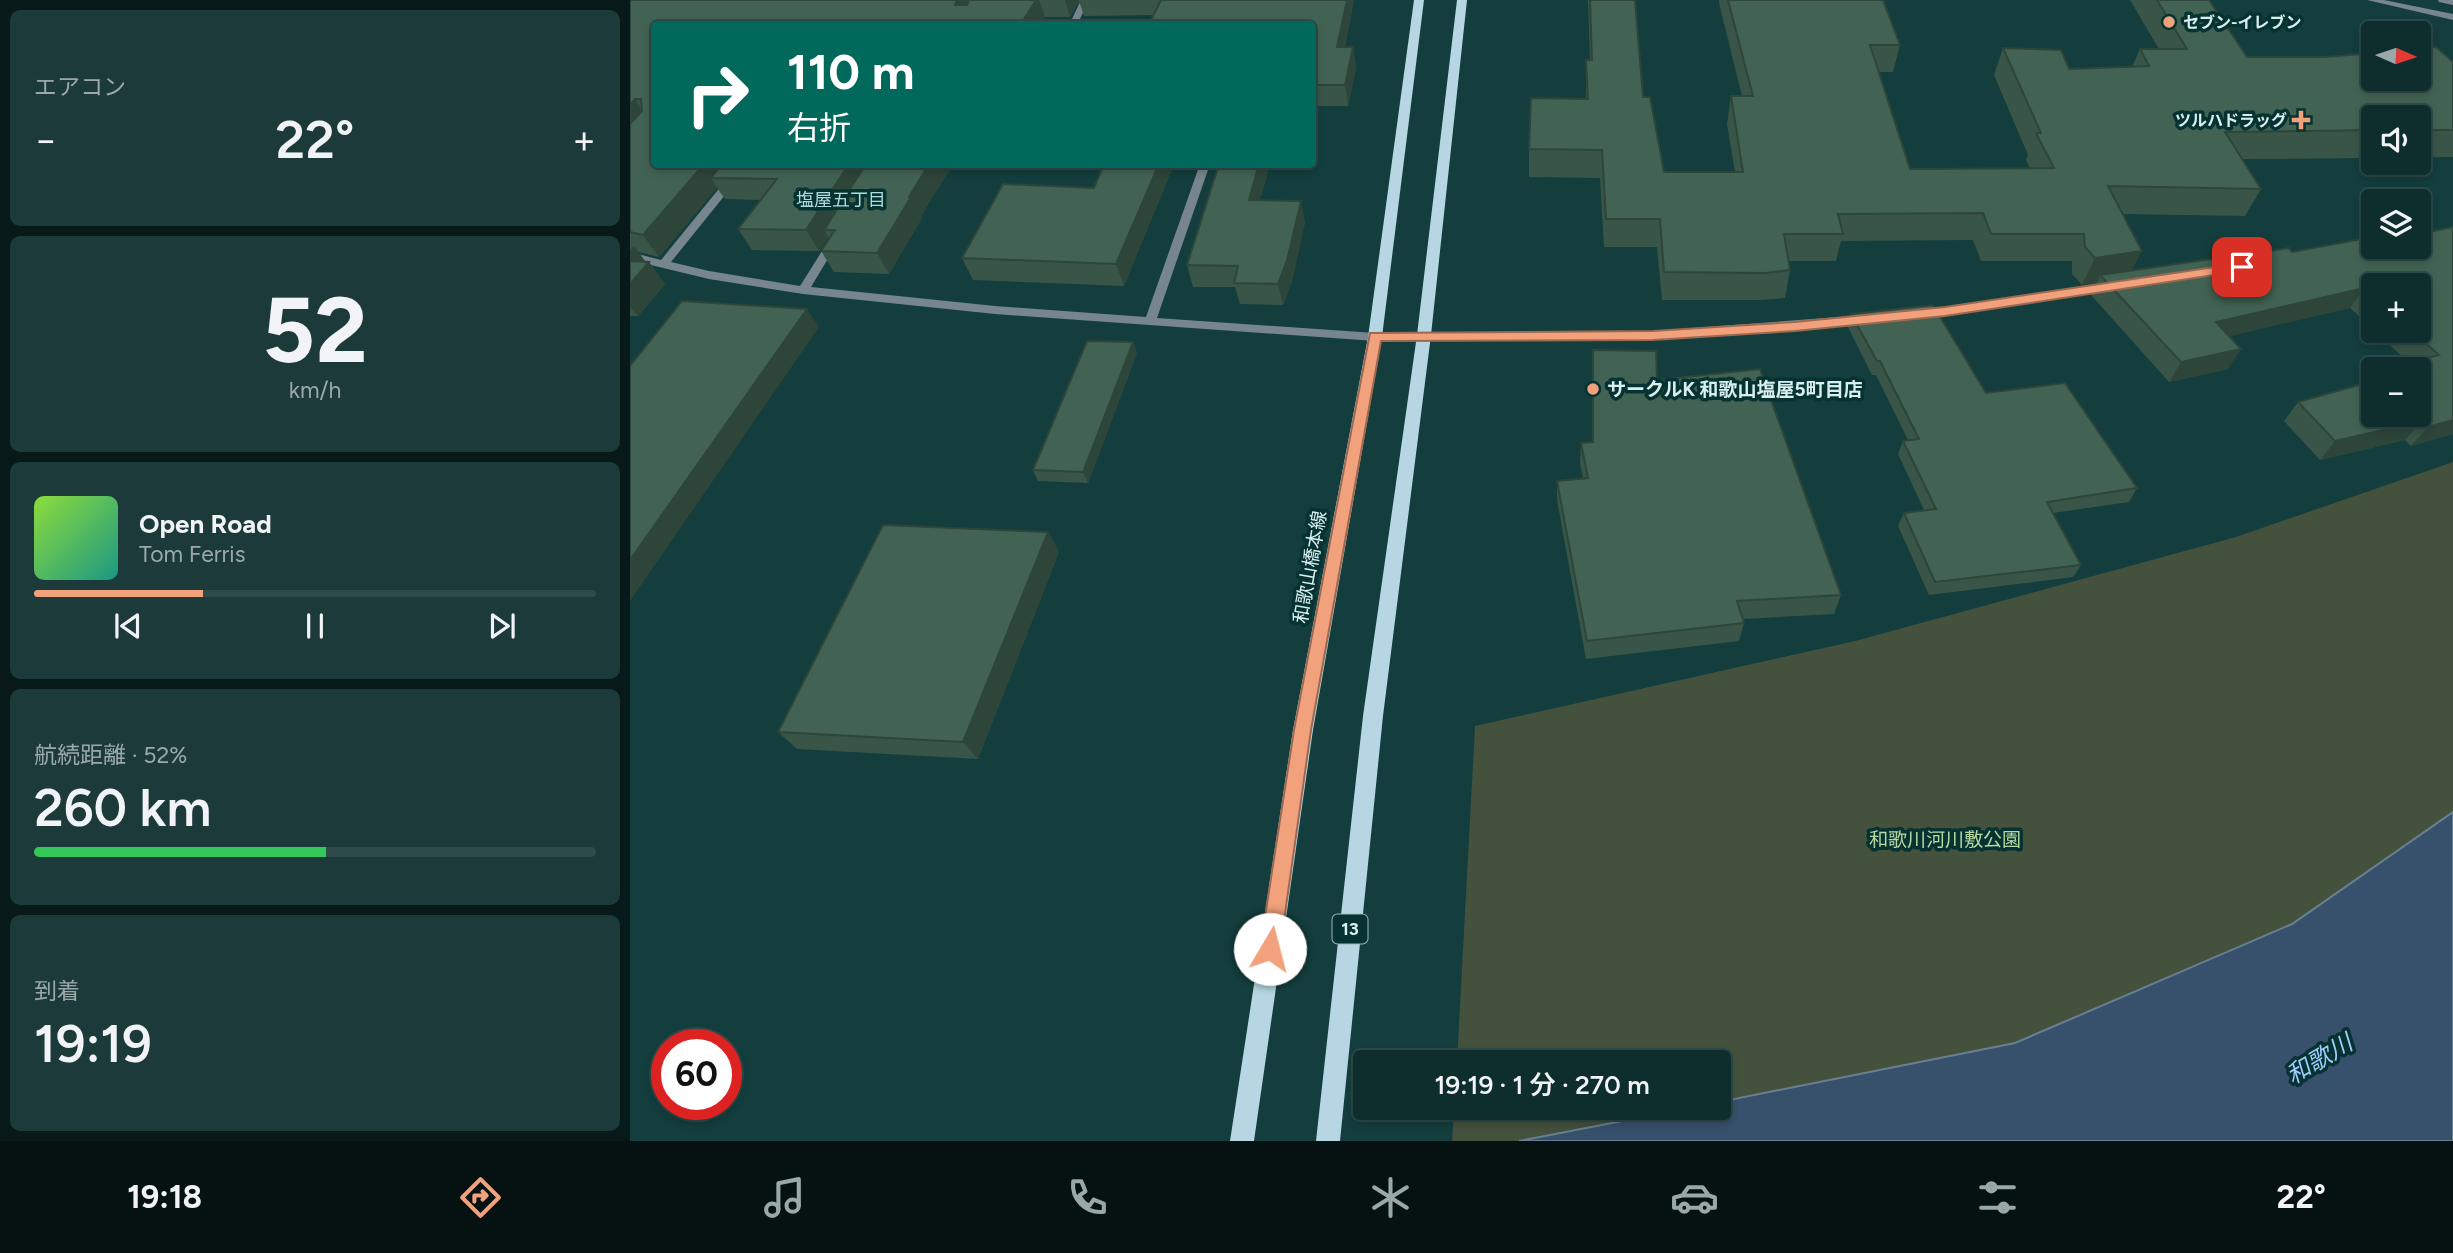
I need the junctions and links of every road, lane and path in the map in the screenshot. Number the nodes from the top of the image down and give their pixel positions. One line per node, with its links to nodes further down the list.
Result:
1 (1085, 0): 8 (street)
2 (1419, 0): 20 (main road, 和歌山橋本線)
3 (1462, 0): 19 (main road, 13)
4 (2371, 0): 7 (street)
5 (2442, 0): 6 (street)
6 (2453, 2)
7 (2453, 17)
8 (1075, 21)
9 (742, 168): 13 (street)
10 (1204, 168): 18 (street)
11 (839, 233): 15 (street)
12 (630, 256): 13 (street)
13 (664, 264): 15 (street)
14 (2121, 285): 16 (street)
15 (803, 290): 18 (street)
16 (1904, 316)
17 (1877, 318): 19 (street)
18 (1150, 322): 20 (street)
19 (1424, 335): 20 (street); 22 (main road, 13)
20 (1375, 337): 21 (main road, 和歌山橋本線)
21 (1242, 1141)
22 (1328, 1141)

